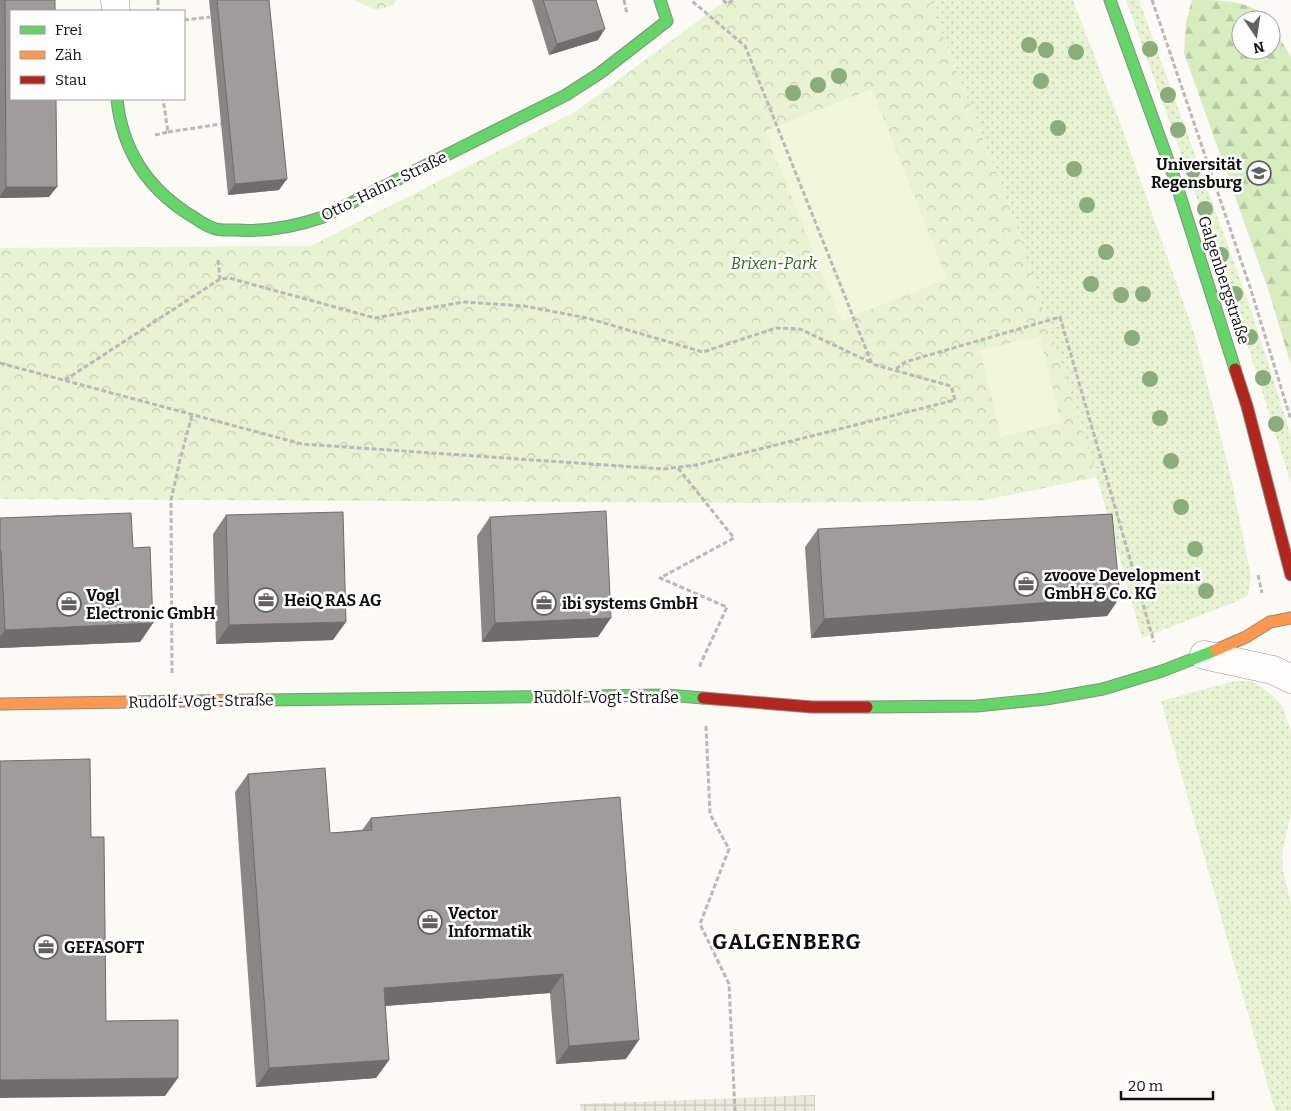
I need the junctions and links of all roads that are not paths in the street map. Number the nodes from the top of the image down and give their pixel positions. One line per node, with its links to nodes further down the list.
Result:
1 (660, 0): 3 (street, Otto-Hahn-Straße)
2 (1110, 0): 4 (street, Galgenbergstraße)
3 (117, 100)
4 (1291, 575)
5 (1291, 618): 6 (street, Rudolf-Vogt-Straße)
6 (1204, 655): 7 (street); 8 (street, Rudolf-Vogt-Straße)
7 (1291, 679)
8 (0, 704)

